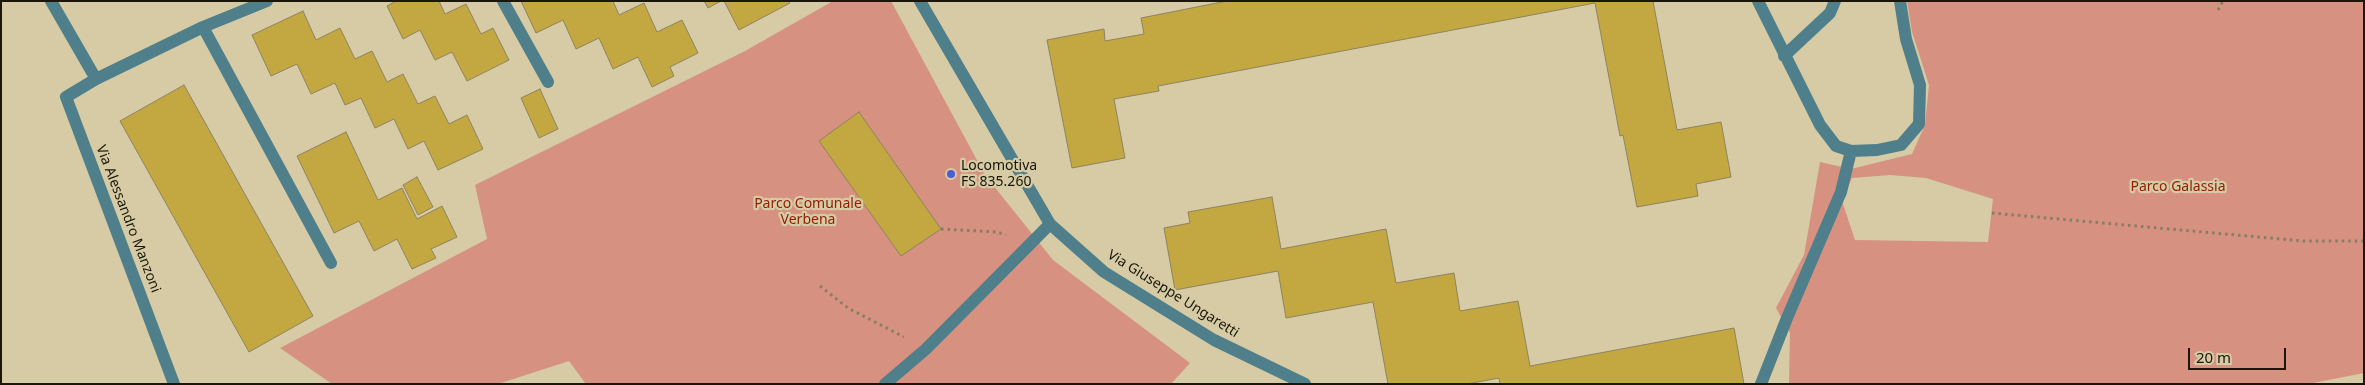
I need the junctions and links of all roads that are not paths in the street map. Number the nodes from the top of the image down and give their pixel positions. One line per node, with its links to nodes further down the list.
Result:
1 (51, 1): 11 (street)
2 (267, 1): 9 (street, Via Alessandro Manzoni)
3 (503, 1): 12 (street)
4 (920, 1): 14 (street, Via Giuseppe Ungaretti)
5 (1758, 1): 10 (street)
6 (1823, 1): 8 (street)
7 (1900, 1): 13 (street)
8 (1832, 7): 10 (street)
9 (203, 27): 11 (street, Via Alessandro Manzoni); 15 (street)
10 (1784, 56): 13 (street)
11 (96, 79): 16 (street, Via Alessandro Manzoni)
12 (548, 82)
13 (1851, 151): 19 (street)
14 (1050, 224): 17 (street); 18 (street, Via Giuseppe Ungaretti)
15 (331, 263)
16 (174, 384)
17 (885, 384)
18 (1305, 384)
19 (1761, 384)

